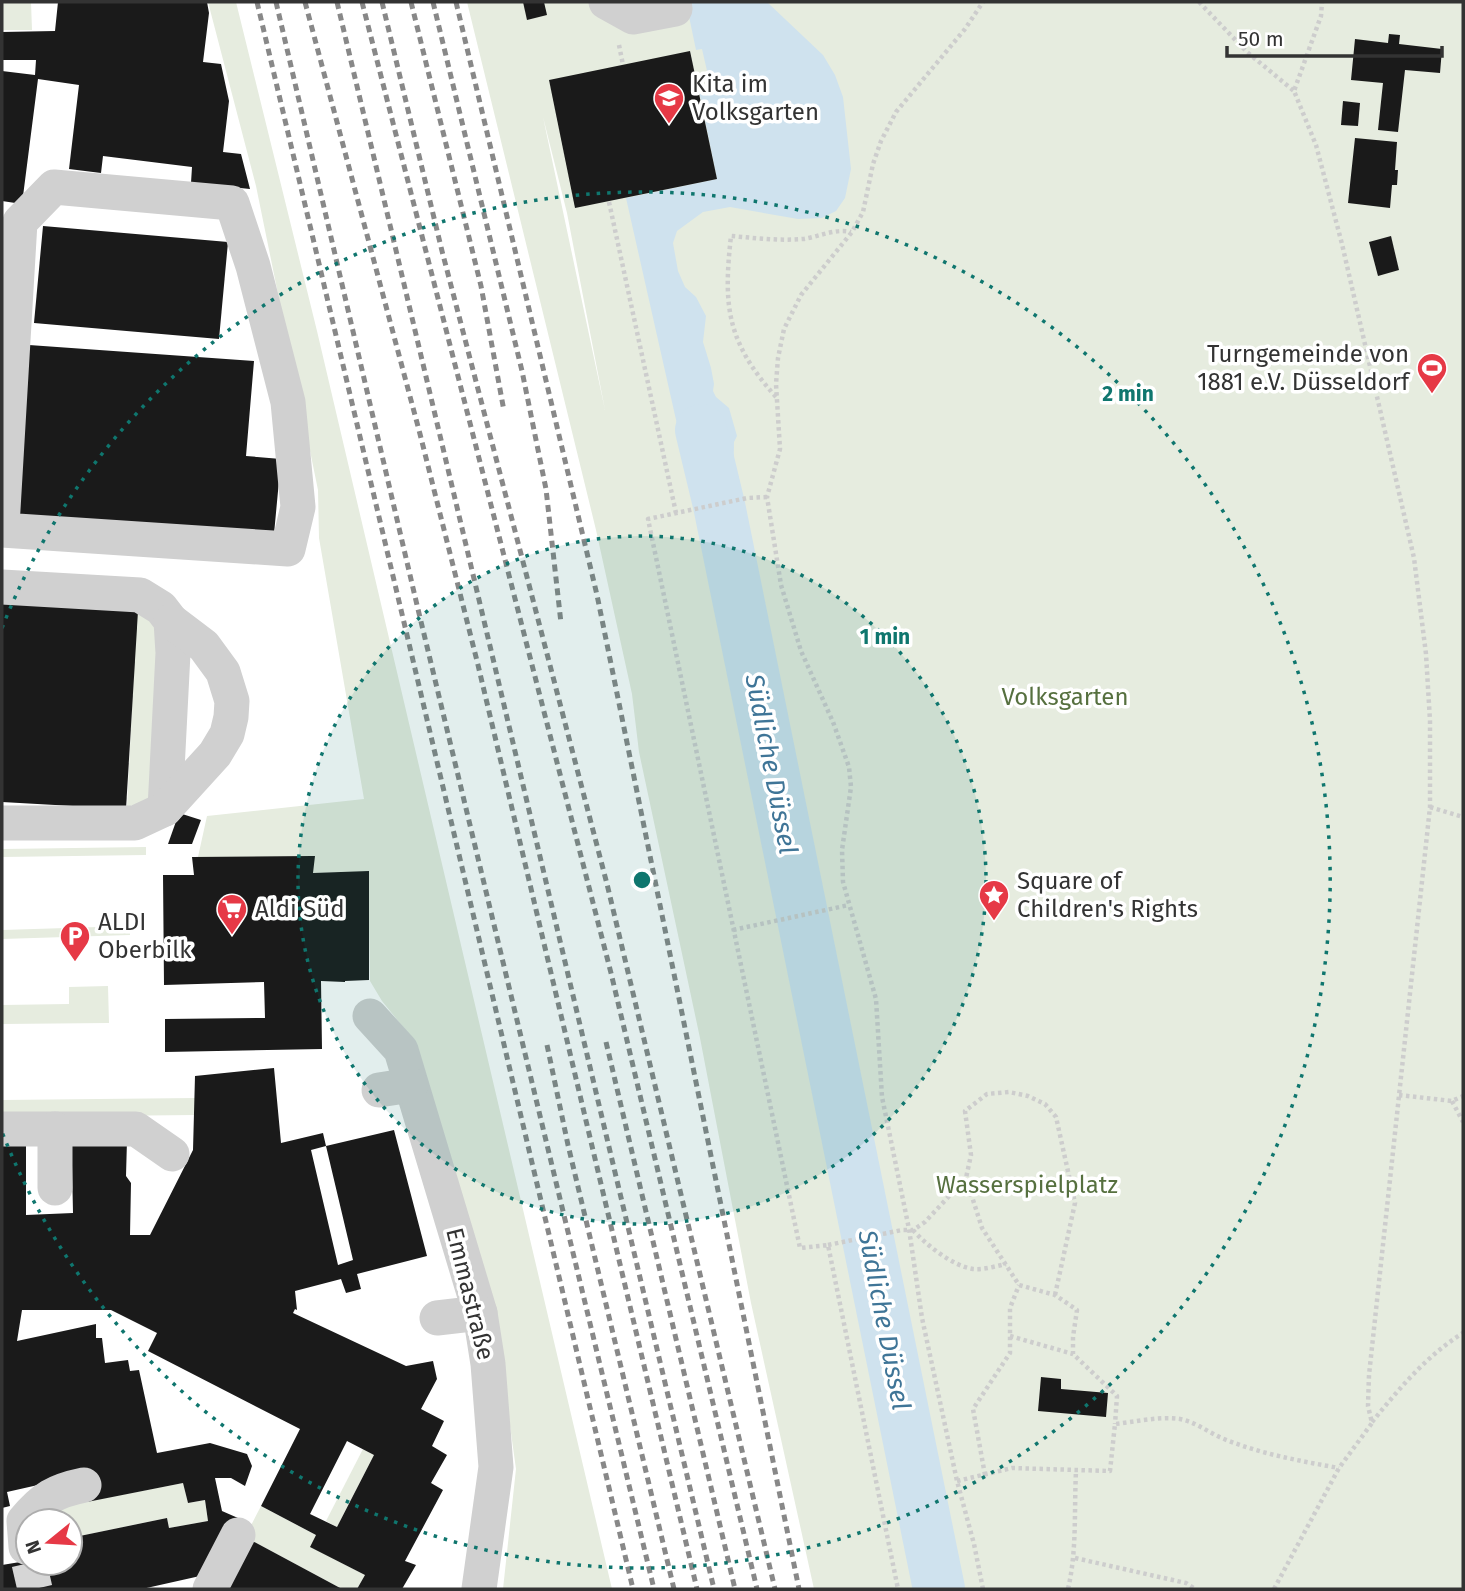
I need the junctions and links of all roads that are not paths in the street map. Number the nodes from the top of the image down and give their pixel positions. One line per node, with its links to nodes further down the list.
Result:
1 (606, 2): 2 (street)
2 (674, 2)
3 (11, 221): 4 (street); 4 (street)
4 (2, 528)
5 (2, 587): 6 (street)
6 (171, 621): 7 (street); 7 (street)
7 (166, 809): 8 (street)
8 (2, 823)
9 (370, 1017): 14 (street, Emmastraße)
10 (2, 1129): 11 (street)
11 (55, 1129): 12 (street); 13 (street)
12 (172, 1154)
13 (55, 1188)
14 (480, 1313): 15 (street); 20 (street, Emmastraße)
15 (437, 1318)
16 (84, 1485): 18 (street)
17 (239, 1535): 19 (street)
18 (12, 1555)
19 (210, 1589)
20 (479, 1589)

